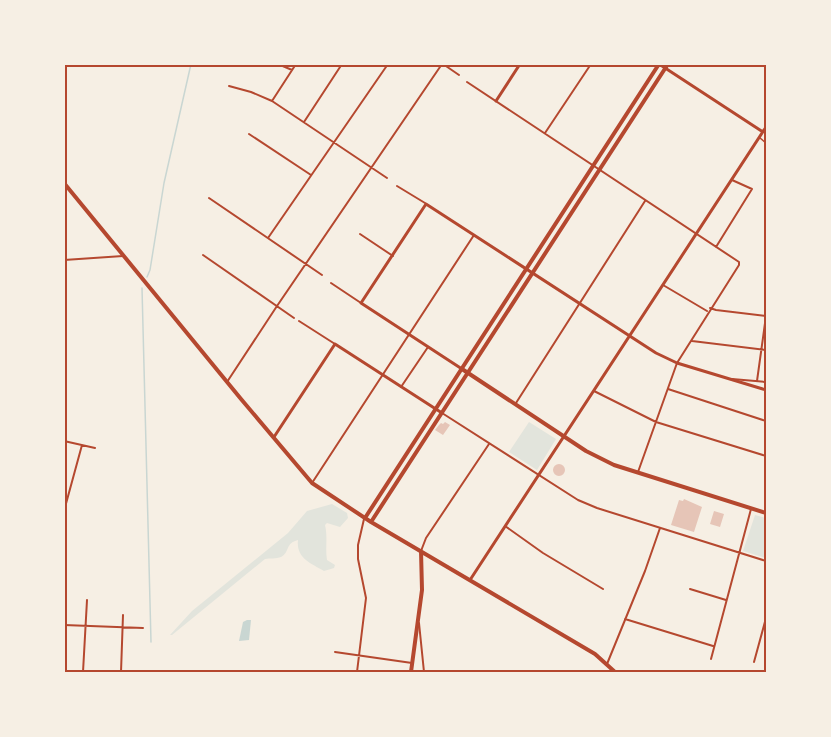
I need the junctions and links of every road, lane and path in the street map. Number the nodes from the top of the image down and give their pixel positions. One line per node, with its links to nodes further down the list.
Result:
1 (278, 64): 10 (street)
2 (296, 64): 10 (street)
3 (342, 64): 16 (street)
4 (388, 64): 22 (street)
5 (443, 64): 11 (street); 25 (street)
6 (520, 64): 15 (street)
7 (591, 64): 19 (street)
8 (659, 65): 9 (street); 24 (main road)
9 (667, 67): 18 (street); 26 (main road)
10 (292, 70): 14 (street)
11 (459, 75)
12 (467, 82): 15 (street)
13 (229, 86): 14 (street)
14 (272, 101): 16 (street)
15 (496, 101): 19 (street)
16 (303, 122): 22 (street)
17 (766, 127): 18 (street)
18 (763, 132): 21 (street)
19 (545, 133): 24 (street)
20 (249, 134): 27 (street)
21 (759, 137): 23 (lane); 29 (street)
22 (334, 142): 25 (street); 27 (street)
23 (766, 143)
24 (594, 166): 26 (street); 45 (main road)
25 (371, 168): 28 (street); 44 (street)
26 (600, 170): 33 (street); 46 (main road)
27 (311, 175): 38 (street)
28 (387, 178)
29 (732, 180): 36 (street); 39 (street)
30 (64, 183): 41 (main road)
31 (397, 186): 34 (street)
32 (208, 198): 38 (street)
33 (645, 201): 36 (street); 51 (street)
34 (426, 204): 37 (street); 42 (street)
35 (360, 234): 42 (street)
36 (696, 234): 39 (street); 49 (street)
37 (474, 235): 45 (street); 60 (street)
38 (268, 238): 44 (street)
39 (716, 247): 53 (street)
40 (203, 255): 52 (street)
41 (126, 256): 43 (street); 73 (main road)
42 (393, 256): 50 (street)
43 (64, 260)
44 (306, 264): 47 (street); 52 (street)
45 (527, 269): 46 (street); 55 (main road)
46 (533, 273): 51 (street); 58 (main road)
47 (322, 275)
48 (332, 283): 50 (street)
49 (663, 285): 54 (street); 61 (street)
50 (361, 303): 60 (street)
51 (580, 303): 61 (street); 79 (street)
52 (277, 306): 57 (street); 73 (street)
53 (710, 308): 54 (street); 56 (street)
54 (708, 312): 62 (street)
55 (497, 315): 58 (main road); 68 (main road)
56 (766, 316): 65 (street)
57 (294, 318)
58 (503, 318): 69 (main road)
59 (300, 321): 63 (street)
60 (410, 335): 64 (street); 70 (street)
61 (630, 335): 67 (street); 78 (street)
62 (691, 340): 65 (street); 67 (street)
63 (334, 344): 70 (street); 85 (street)
64 (428, 347): 68 (street); 75 (street)
65 (761, 349): 66 (street); 72 (street)
66 (766, 350)
67 (677, 363): 71 (street); 76 (street)
68 (462, 369): 69 (main road); 80 (main road)
69 (468, 373): 79 (main road); 81 (main road)
70 (383, 375): 75 (street); 93 (street)
71 (732, 379): 72 (street); 77 (street)
72 (757, 381): 74 (street)
73 (227, 382): 85 (main road)
74 (766, 382)
75 (401, 387): 80 (street)
76 (668, 389): 82 (street); 83 (street)
77 (766, 390)
78 (594, 391): 83 (street); 84 (street)
79 (514, 405): 84 (main road)
80 (436, 409): 81 (street); 98 (main road)
81 (442, 413): 87 (street); 99 (main road)
82 (766, 421)
83 (656, 422): 90 (street); 91 (street)
84 (564, 436): 91 (main road); 92 (street)
85 (274, 437): 93 (main road)
86 (64, 441): 88 (street)
87 (489, 444): 92 (street); 103 (street)
88 (82, 445): 89 (street); 94 (street)
89 (95, 448)
90 (766, 456)
91 (638, 473): 95 (main road)
92 (538, 475): 101 (street); 102 (street)
93 (312, 483): 98 (main road)
94 (65, 506): 96 (street)
95 (752, 508): 97 (main road); 104 (street)
96 (64, 511)
97 (766, 513)
98 (364, 518): 99 (main road); 100 (street)
99 (371, 522): 100 (street); 103 (main road)
100 (362, 526): 121 (street)
101 (505, 526): 106 (street); 107 (street)
102 (660, 528): 104 (street); 114 (street)
103 (421, 551): 106 (main road); 113 (main road)
104 (739, 553): 105 (street); 110 (street)
105 (766, 561)
106 (470, 580): 125 (main road)
107 (603, 589)
108 (690, 589): 110 (street)
109 (87, 600): 116 (street)
110 (726, 600): 119 (street)
111 (123, 615): 117 (street)
112 (766, 618): 123 (street)
113 (419, 620): 124 (main road); 131 (street)
114 (625, 620): 119 (street); 125 (street)
115 (64, 625): 116 (street)
116 (85, 626): 117 (street); 127 (street)
117 (122, 627): 118 (street); 128 (street)
118 (143, 628)
119 (713, 646): 122 (street)
120 (334, 652): 121 (street)
121 (360, 655): 124 (street); 129 (street)
122 (711, 659)
123 (754, 662)
124 (412, 663): 130 (main road)
125 (607, 664): 126 (main road)
126 (614, 671): 132 (street)
127 (83, 672)
128 (121, 672)
129 (357, 672)
130 (411, 672)
131 (424, 672)
132 (590, 672)

